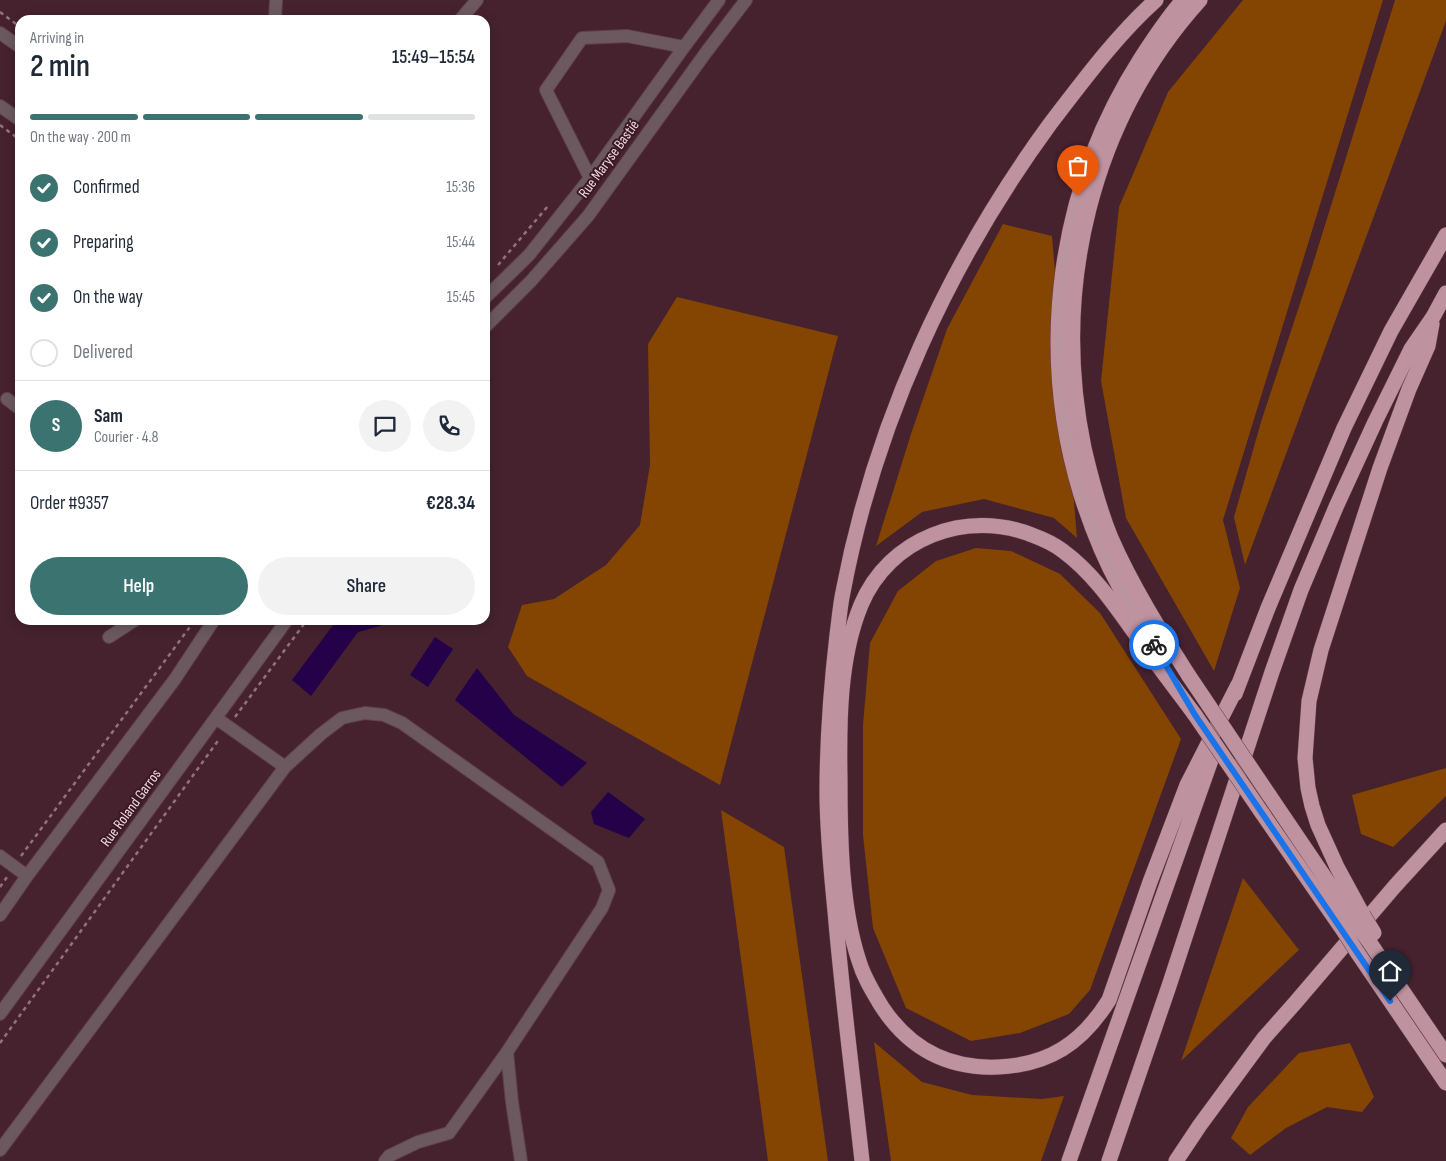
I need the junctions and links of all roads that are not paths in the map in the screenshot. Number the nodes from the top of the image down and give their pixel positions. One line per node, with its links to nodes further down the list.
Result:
1 (276, 0): 8 (street)
2 (478, 0): 9 (street)
3 (719, 0): 12 (street, Rue Maryse Bastié)
4 (746, 0): 20 (street, Rue Maryse Bastié)
5 (1156, 0): 46 (highway)
6 (1183, 0): 28 (highway)
7 (1200, 0): 36 (highway, bridge)
8 (275, 15)
9 (464, 15)
10 (0, 33): 11 (street)
11 (15, 44)
12 (684, 47): 15 (street, Rue Maryse Bastié); 15 (street)
13 (0, 106): 14 (street)
14 (15, 116)
15 (590, 178): 17 (street, Rue Maryse Bastié)
16 (1446, 235): 27 (highway)
17 (490, 293)
18 (1446, 293): 19 (highway)
19 (1433, 317): 36 (highway); 48 (highway)
20 (490, 322)
21 (7, 399): 22 (street)
22 (15, 405)
23 (127, 625): 26 (street)
24 (211, 625): 33 (street)
25 (283, 625): 29 (street, Rue Roland Garros)
26 (108, 637)
27 (1238, 685): 28 (highway); 47 (highway)
28 (1195, 715): 36 (highway, bridge)
29 (216, 718): 30 (street); 38 (street, Rue Roland Garros)
30 (285, 767): 40 (street); 43 (street)
31 (1446, 830): 49 (highway)
32 (0, 856): 33 (street)
33 (27, 876): 34 (street)
34 (5, 902): 35 (street)
35 (0, 915)
36 (1354, 923): 37 (highway, bridge); 42 (highway, bridge)
37 (1371, 936): 39 (highway); 41 (highway)
38 (0, 1014)
39 (1446, 1045)
40 (507, 1052): 44 (street); 45 (street)
41 (1446, 1055)
42 (1446, 1083)
43 (0, 1150)
44 (386, 1161)
45 (521, 1161)
46 (862, 1161)
47 (1070, 1161)
48 (1109, 1161)
49 (1176, 1161)

